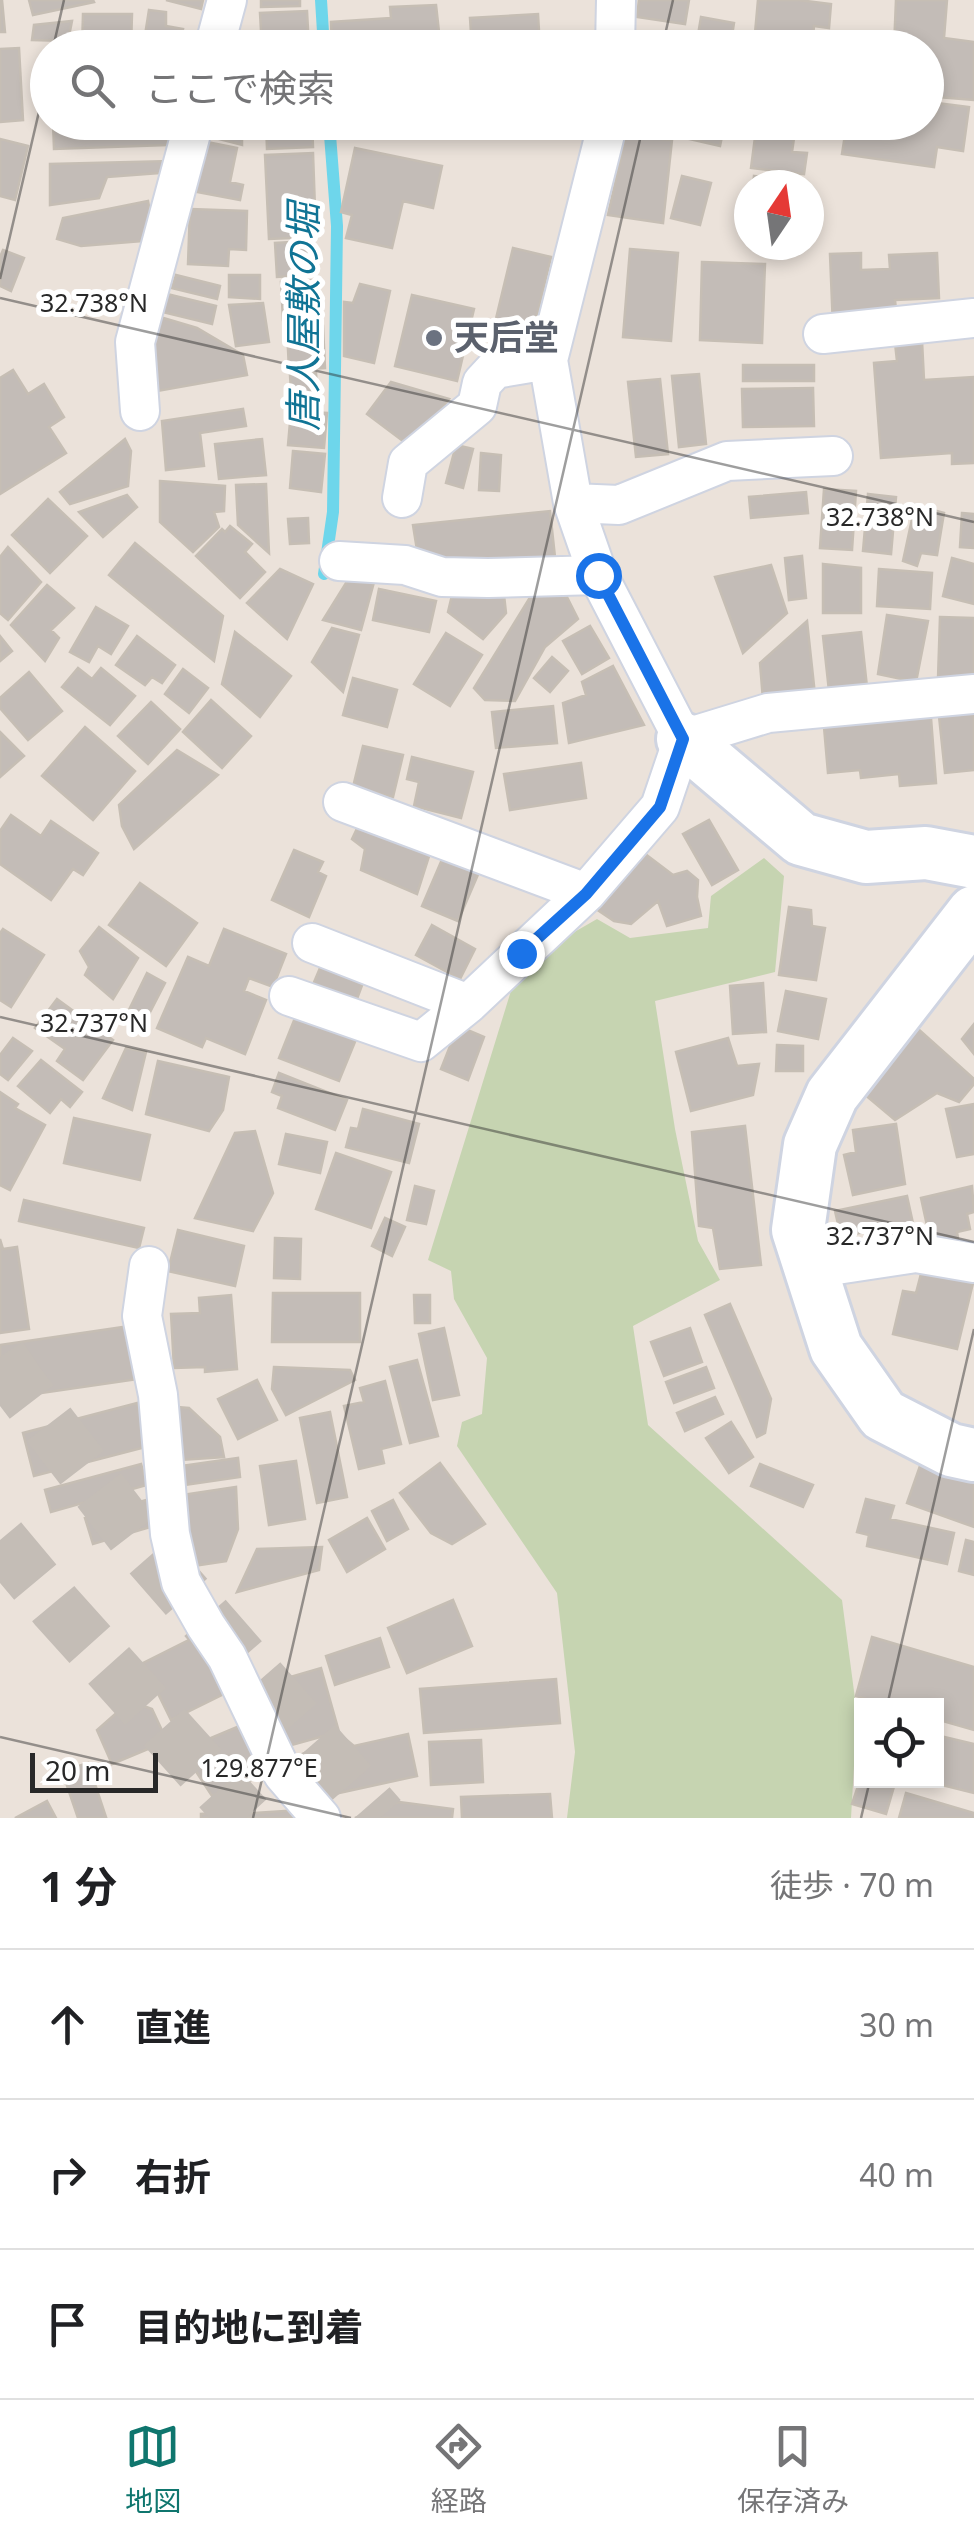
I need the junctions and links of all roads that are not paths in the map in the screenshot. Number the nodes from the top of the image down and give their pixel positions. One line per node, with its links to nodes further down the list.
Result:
1 (226, 0): 3 (street)
2 (616, 0): 4 (street)
3 (218, 30)
4 (615, 30)
5 (189, 140): 10 (street)
6 (603, 140): 9 (street)
7 (974, 318): 8 (street)
8 (823, 334)
9 (548, 360): 12 (street); 13 (street)
10 (140, 411)
11 (832, 456): 13 (street)
12 (402, 498)
13 (573, 502): 15 (street)
14 (339, 561): 15 (street)
15 (598, 575): 17 (street)
16 (974, 694): 17 (street)
17 (683, 739): 19 (street); 20 (street)
18 (343, 802): 20 (street)
19 (974, 862)
20 (586, 894): 24 (street)
21 (974, 912): 27 (street)
22 (312, 943): 24 (street)
23 (289, 996): 24 (street)
24 (468, 1004)
25 (974, 1263): 27 (street)
26 (149, 1266): 29 (street)
27 (810, 1269): 28 (street)
28 (974, 1454)
29 (321, 1818)

